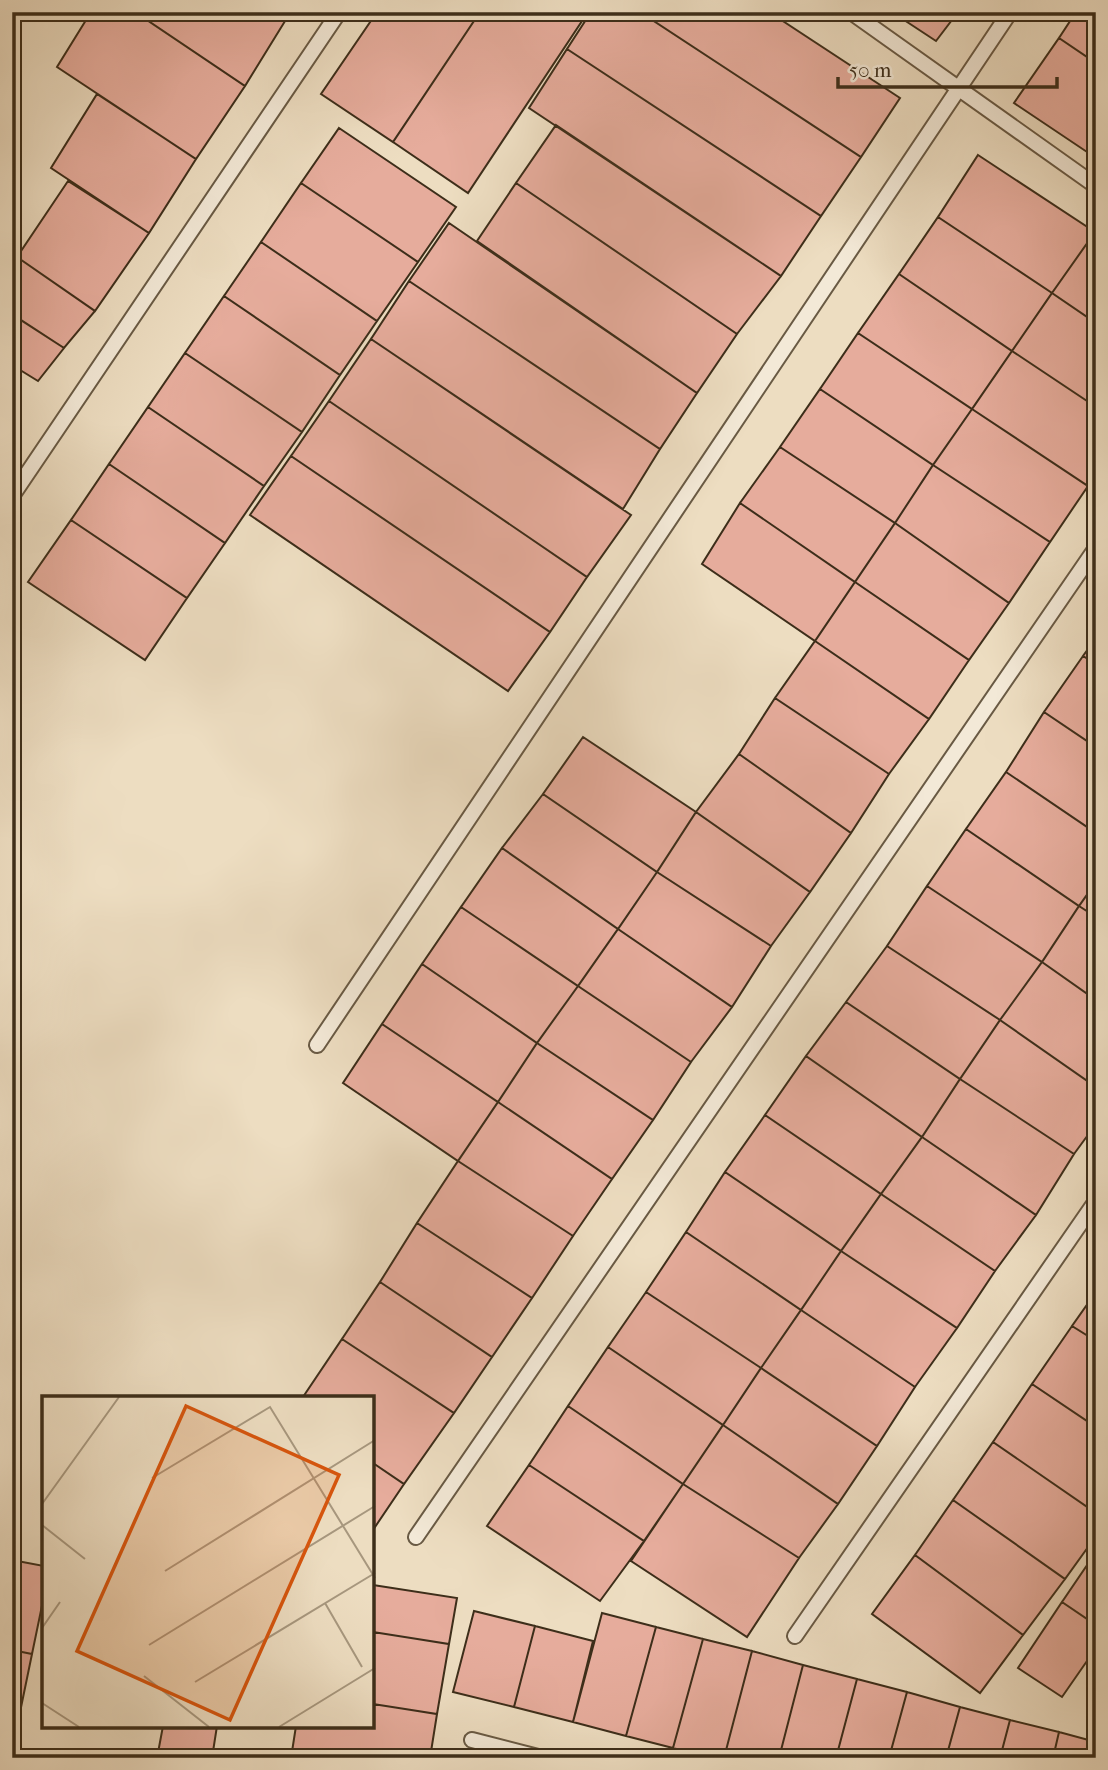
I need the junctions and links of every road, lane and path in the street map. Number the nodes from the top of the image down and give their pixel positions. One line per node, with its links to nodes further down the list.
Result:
1 (339, 12): 6 (lane)
2 (851, 12): 4 (lane)
3 (1010, 12): 4 (lane)
4 (957, 89): 5 (lane); 8 (lane)
5 (1096, 186)
6 (12, 496)
7 (1096, 548): 10 (lane)
8 (317, 1045)
9 (1096, 1200): 11 (lane)
10 (416, 1537)
11 (795, 1636)
12 (472, 1740): 13 (lane)
13 (542, 1758)

